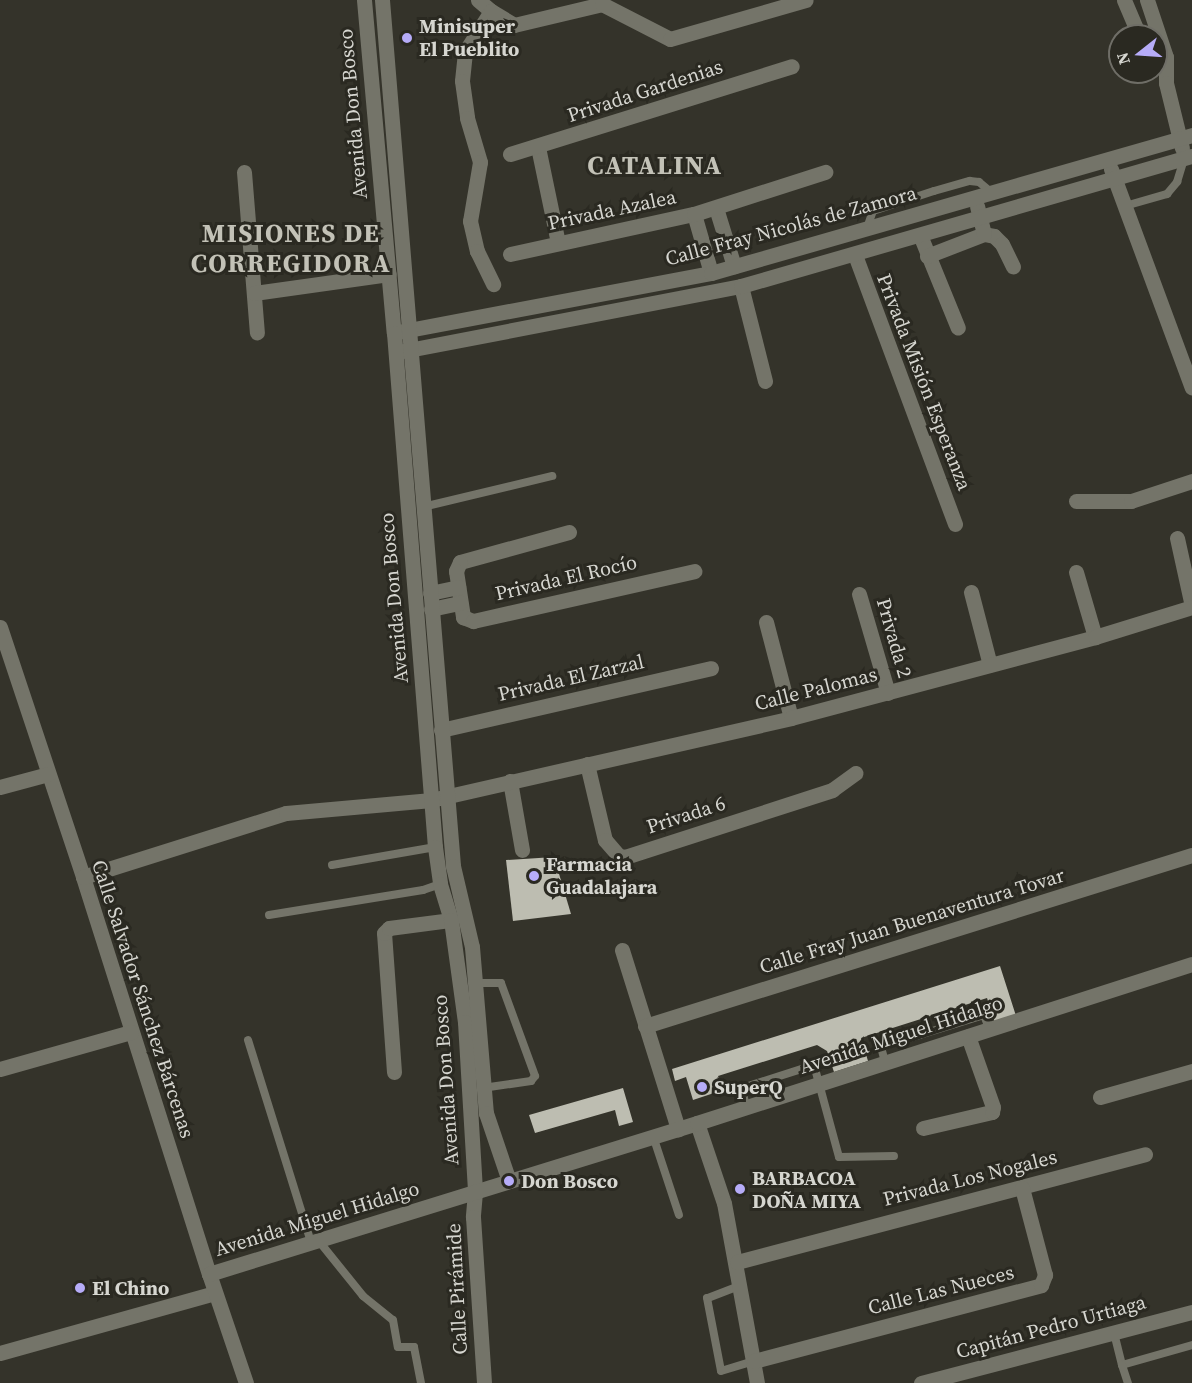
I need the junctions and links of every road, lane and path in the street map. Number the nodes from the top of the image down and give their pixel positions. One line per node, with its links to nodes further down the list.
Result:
1 (364, 0): 37 (street, Avenida Don Bosco)
2 (382, 0): 44 (street, Avenida Don Bosco)
3 (478, 0): 7 (street)
4 (806, 0): 7 (street)
5 (1124, 0): 8 (street)
6 (1147, 0): 9 (street)
7 (491, 11): 39 (street)
8 (1134, 24)
9 (1155, 24)
10 (792, 66): 13 (street, Privada Gardenias)
11 (1166, 84): 12 (street)
12 (1186, 137): 15 (street); 16 (street, Calle Fray Nicolás de Zamora)
13 (538, 147): 14 (street, Privada Gardenias); 29 (street)
14 (510, 154)
15 (1188, 157): 19 (street, Calle Fray Nicolás de Zamora); 22 (lane)
16 (1109, 160): 19 (street); 20 (street, Calle Fray Nicolás de Zamora)
17 (244, 172): 41 (street)
18 (825, 172): 23 (street, Privada Azalea)
19 (1114, 178): 22 (street); 25 (street, Calle Fray Nicolás de Zamora)
20 (991, 192): 21 (street, Calle Fray Nicolás de Zamora); 26 (lane)
21 (974, 197): 25 (street); 26 (street, Calle Fray Nicolás de Zamora)
22 (1125, 206): 47 (street)
23 (716, 208): 24 (street, Privada Azalea); 34 (street)
24 (694, 214): 29 (street, Privada Azalea); 36 (street)
25 (979, 216): 27 (street); 28 (street, Calle Fray Nicolás de Zamora)
26 (867, 228): 33 (street, Calle Fray Nicolás de Zamora)
27 (984, 234): 32 (street); 35 (street)
28 (920, 235): 31 (street, Calle Fray Nicolás de Zamora); 32 (street)
29 (558, 243): 30 (street, Privada Azalea)
30 (510, 254)
31 (855, 255): 38 (street, Calle Fray Nicolás de Zamora); 52 (street, Privada Misión Esperanza)
32 (927, 256): 42 (street)
33 (761, 258): 34 (street, Calle Fray Nicolás de Zamora); 38 (street)
34 (734, 266): 36 (street, Calle Fray Nicolás de Zamora)
35 (1013, 267)
36 (711, 273): 44 (street, Calle Fray Nicolás de Zamora)
37 (389, 274): 41 (street); 44 (street, Avenida Don Bosco)
38 (769, 279): 40 (street, Calle Fray Nicolás de Zamora)
39 (493, 284)
40 (741, 286): 45 (street, Calle Fray Nicolás de Zamora); 46 (street)
41 (254, 293): 43 (street)
42 (958, 328)
43 (257, 332)
44 (401, 332): 45 (street, Avenida Don Bosco)
45 (403, 351): 51 (street, Avenida Don Bosco); 78 (street, Avenida Don Bosco)
46 (765, 381)
47 (1192, 388)
48 (552, 476): 51 (lane)
49 (1192, 481): 50 (street)
50 (1076, 501)
51 (423, 507): 59 (street, Avenida Don Bosco)
52 (956, 524)
53 (569, 532): 57 (street, Privada El Rocío)
54 (1177, 538): 62 (street)
55 (694, 571): 61 (street, Privada El Rocío)
56 (1076, 572): 66 (street)
57 (458, 587): 59 (street); 61 (street, Privada El Rocío)
58 (971, 592): 67 (street)
59 (430, 593): 63 (street, Avenida Don Bosco)
60 (859, 594): 69 (street, Privada 2)
61 (460, 603): 63 (street)
62 (1192, 606): 66 (street, Calle Palomas)
63 (431, 609): 71 (street, Avenida Don Bosco)
64 (766, 622): 70 (street)
65 (0, 627): 74 (street, Calle Salvador Sánchez Bárcenas)
66 (1095, 637): 67 (street, Calle Palomas)
67 (990, 665): 69 (street, Calle Palomas)
68 (711, 668): 71 (street, Privada El Zarzal)
69 (888, 693): 70 (street, Calle Palomas)
70 (791, 718): 72 (street, Calle Palomas)
71 (441, 730): 77 (street, Avenida Don Bosco)
72 (587, 764): 73 (street, Privada 6); 75 (street, Calle Palomas)
73 (855, 772)
74 (48, 774): 76 (street); 83 (street, Calle Salvador Sánchez Bárcenas)
75 (510, 781): 77 (street, Calle Palomas); 80 (street)
76 (0, 787)
77 (447, 796): 78 (street, Calle Palomas); 89 (street, Avenida Don Bosco)
78 (431, 800): 79 (street, Avenida Don Bosco); 83 (street, Calle Palomas)
79 (435, 847): 82 (lane); 84 (street, Avenida Don Bosco)
80 (522, 850)
81 (1192, 855): 90 (street, Calle Fray Juan Buenaventura Tovar)
82 (332, 865)
83 (83, 877): 92 (street, Calle Salvador Sánchez Bárcenas)
84 (440, 884): 85 (lane); 86 (street, Avenida Don Bosco)
85 (269, 915)
86 (451, 920): 98 (street); 110 (street, Avenida Don Bosco)
87 (622, 950): 90 (street)
88 (1192, 964): 91 (street, Avenida Miguel Hidalgo)
89 (476, 983): 100 (street, Avenida Don Bosco); 100 (lane)
90 (645, 1026): 104 (street)
91 (989, 1029): 93 (street, Avenida Miguel Hidalgo); 95 (lane)
92 (131, 1032): 96 (street); 114 (street, Calle Salvador Sánchez Bárcenas)
93 (968, 1036): 95 (street, Avenida Miguel Hidalgo); 103 (street)
94 (248, 1040): 112 (lane)
95 (885, 1062): 99 (street, Avenida Miguel Hidalgo)
96 (0, 1069)
97 (1192, 1071): 101 (street)
98 (394, 1072)
99 (819, 1084): 102 (street, Avenida Miguel Hidalgo); 107 (lane)
100 (483, 1088): 108 (street, Avenida Don Bosco)
101 (1100, 1096)
102 (698, 1123): 104 (street, Avenida Miguel Hidalgo); 113 (street)
103 (923, 1128)
104 (678, 1129): 105 (street, Avenida Miguel Hidalgo)
105 (654, 1136): 108 (street, Avenida Miguel Hidalgo); 111 (lane)
106 (1145, 1154): 109 (street, Privada Los Nogales)
107 (894, 1156)
108 (509, 1181): 110 (street, Avenida Miguel Hidalgo)
109 (1022, 1188): 113 (street, Privada Los Nogales); 121 (street, Calle Las Nueces)
110 (475, 1192): 112 (street, Avenida Miguel Hidalgo); 126 (street, Calle Pirámide)
111 (679, 1215)
112 (314, 1241): 114 (street, Avenida Miguel Hidalgo); 125 (lane)
113 (737, 1262): 115 (street)
114 (209, 1274): 116 (street, Calle Salvador Sánchez Bárcenas)
115 (741, 1286): 121 (street); 121 (lane)
116 (215, 1293): 120 (street); 124 (street, Calle Salvador Sánchez Bárcenas)
117 (1192, 1312): 118 (street, Capitán Pedro Urtiaga)
118 (1114, 1333): 122 (lane); 123 (street, Capitán Pedro Urtiaga)
119 (1192, 1345): 122 (lane)
120 (0, 1353)
121 (754, 1361): 127 (street)
122 (1122, 1365): 129 (lane)
123 (947, 1380): 128 (street, Capitán Pedro Urtiaga)
124 (246, 1383)
125 (421, 1383)
126 (484, 1383)
127 (757, 1383)
128 (921, 1383)
129 (1128, 1383)

